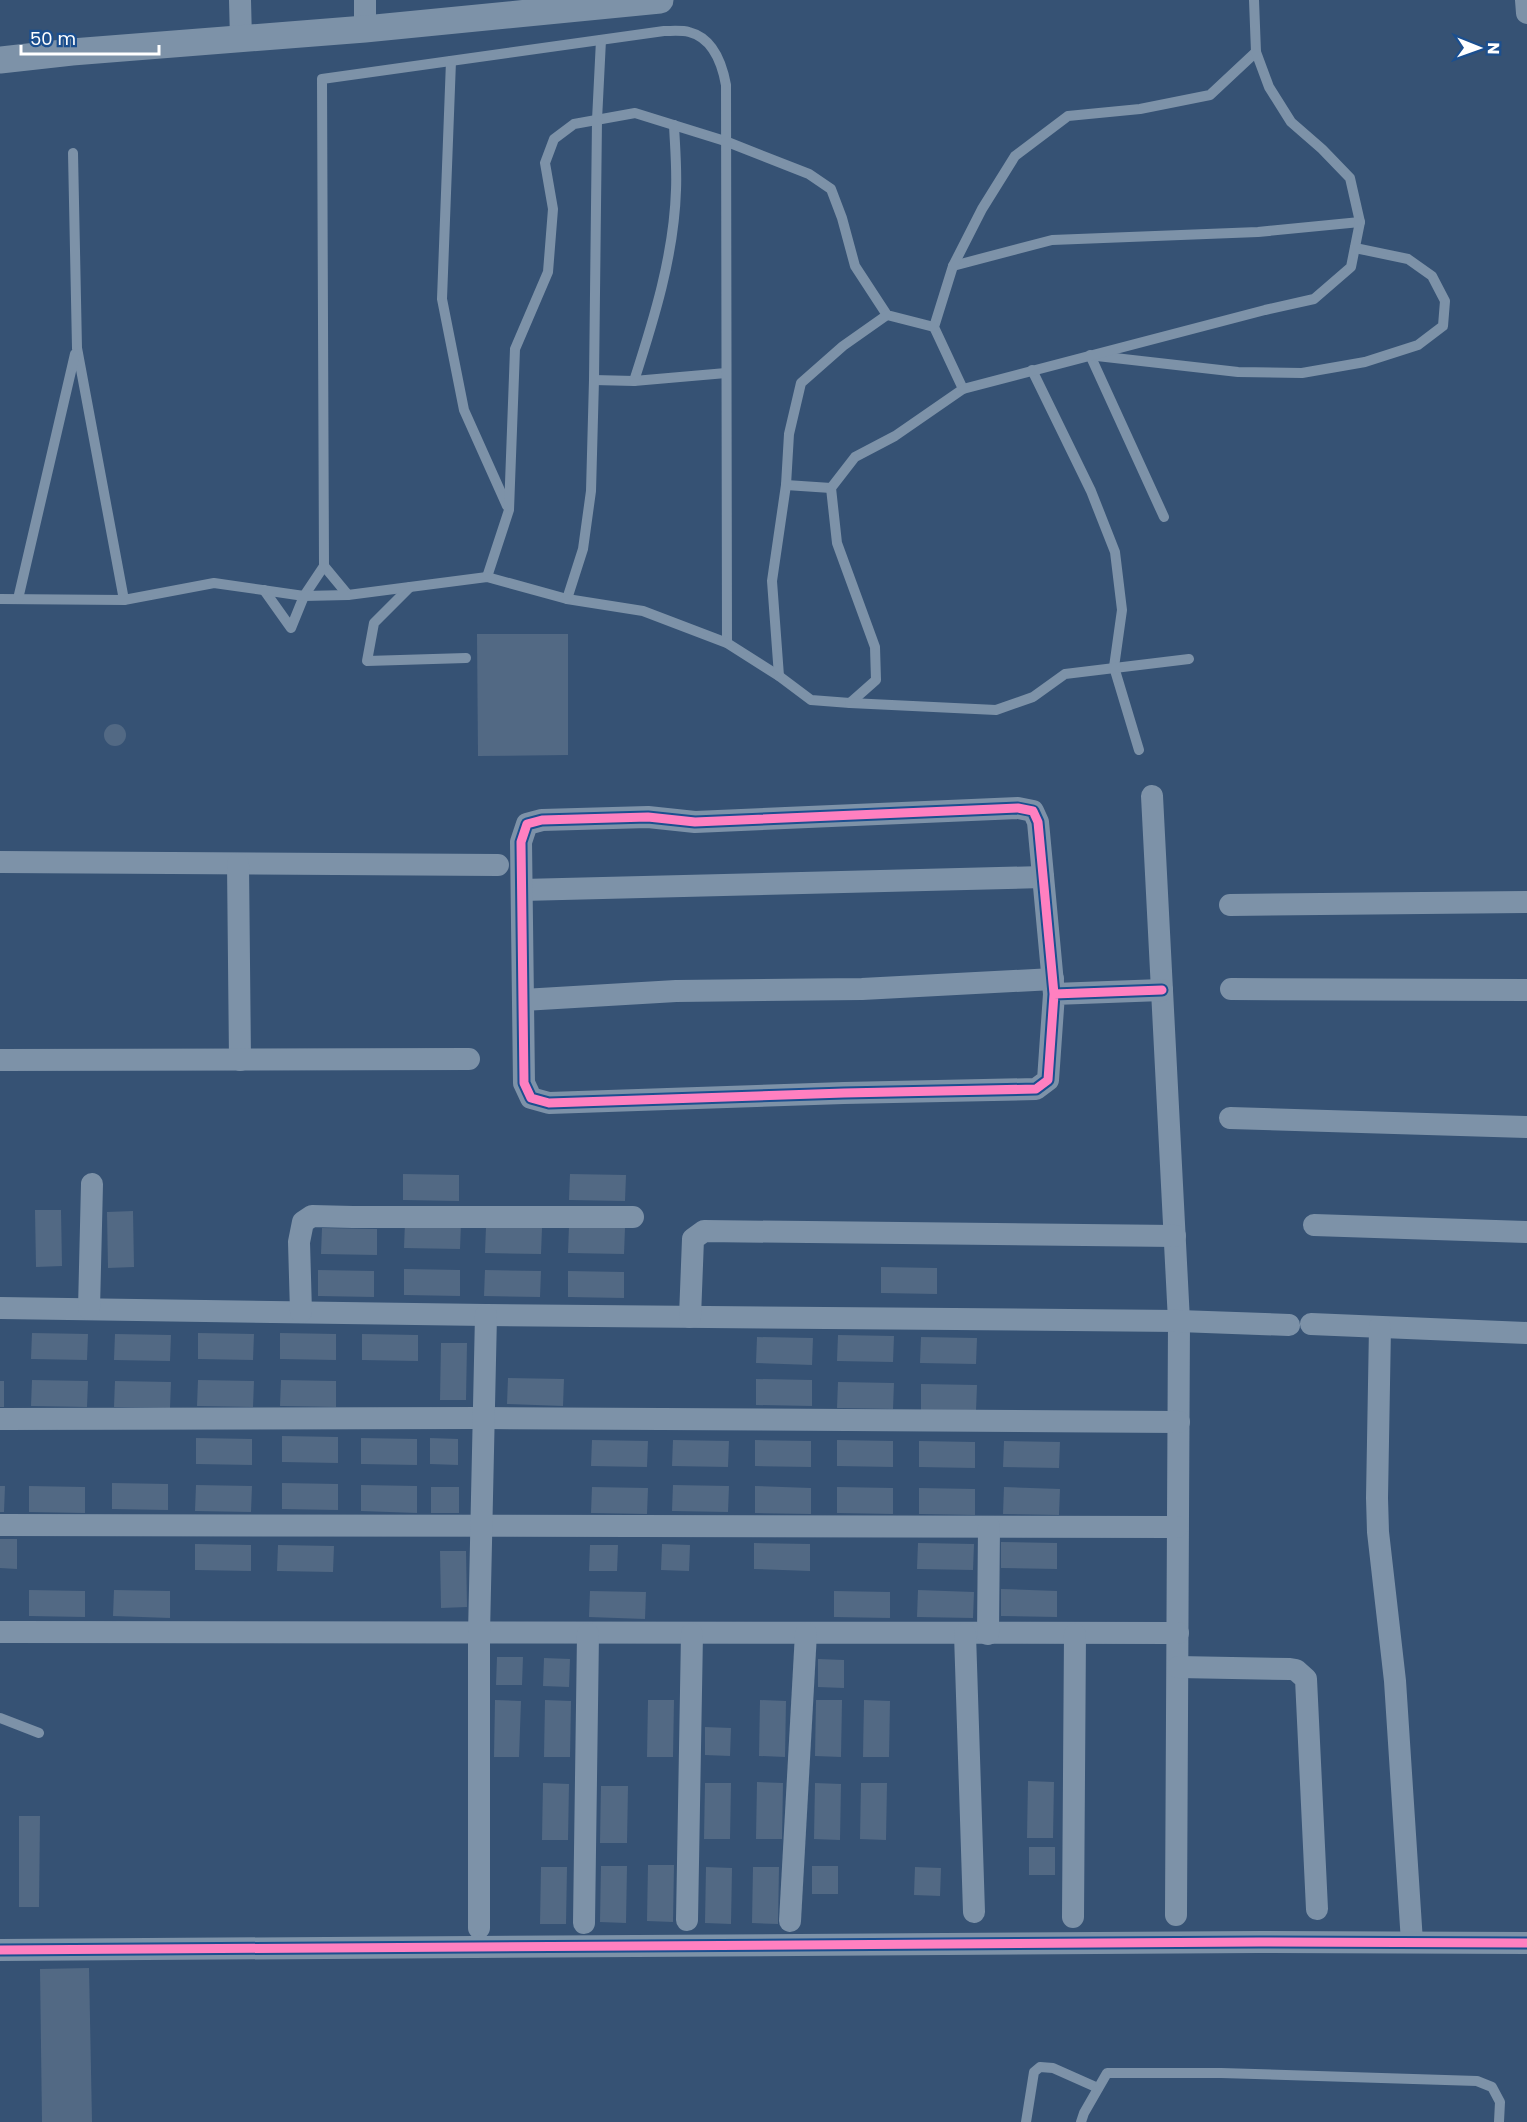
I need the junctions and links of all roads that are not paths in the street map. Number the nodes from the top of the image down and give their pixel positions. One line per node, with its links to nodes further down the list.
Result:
1 (240, 0): 8 (street)
2 (365, 0): 7 (street)
3 (660, 0): 7 (street)
4 (1254, 0): 10 (lane)
5 (1526, 0): 6 (street)
6 (1527, 13)
7 (365, 29): 8 (street)
8 (241, 39): 11 (street)
9 (601, 40): 12 (lane); 13 (lane); 15 (lane)
10 (1256, 52): 17 (lane); 19 (lane)
11 (0, 60)
12 (451, 61): 31 (lane); 33 (lane)
13 (597, 120): 14 (lane); 26 (lane); 31 (lane)
14 (674, 125): 15 (lane); 27 (lane)
15 (725, 141): 20 (lane); 25 (lane)
16 (73, 153): 22 (lane)
17 (1360, 222): 18 (lane); 19 (lane)
18 (1355, 248): 23 (lane); 23 (lane)
19 (953, 266): 21 (lane)
20 (887, 315): 21 (lane); 29 (lane)
21 (934, 327): 28 (lane)
22 (77, 348): 40 (lane); 42 (lane)
23 (1090, 355): 24 (lane); 32 (lane)
24 (1032, 370): 28 (lane); 46 (lane)
25 (726, 374): 27 (lane); 43 (lane)
26 (594, 380): 27 (lane); 41 (lane)
27 (634, 381)
28 (963, 388): 30 (lane)
29 (786, 485): 30 (lane); 47 (lane)
30 (831, 488): 48 (lane)
31 (509, 510): 34 (lane)
32 (1164, 517)
33 (324, 566): 37 (lane); 38 (lane)
34 (487, 577): 35 (lane); 41 (lane)
35 (410, 587): 37 (lane); 44 (lane)
36 (264, 590): 38 (lane); 38 (lane); 42 (lane)
37 (348, 595): 38 (lane)
38 (304, 596)
39 (0, 599): 40 (lane)
40 (18, 599): 42 (lane)
41 (567, 599): 43 (lane)
42 (124, 600)
43 (727, 643): 47 (lane)
44 (466, 658)
45 (1189, 659): 46 (lane)
46 (1114, 667): 48 (lane); 49 (lane)
47 (779, 676): 48 (lane)
48 (850, 703)
49 (1139, 750)
50 (1152, 796): 60 (street)
51 (0, 862): 52 (street)
52 (238, 864): 53 (street); 65 (street)
53 (498, 865)
54 (1043, 877): 55 (street); 55 (street); 58 (street)
55 (522, 890): 62 (street)
56 (1527, 902): 57 (street)
57 (1230, 905)
58 (1053, 986): 60 (street); 62 (street); 62 (street)
59 (1231, 989): 61 (street)
60 (1162, 990): 72 (street)
61 (1527, 990)
62 (523, 1000)
63 (469, 1059): 65 (street)
64 (0, 1060): 65 (street)
65 (240, 1060)
66 (1230, 1118): 67 (street)
67 (1527, 1127)
68 (92, 1184): 74 (street)
69 (633, 1216): 75 (street)
70 (1314, 1225): 71 (street)
71 (1527, 1232)
72 (1175, 1236): 77 (street); 78 (street)
73 (0, 1308): 74 (street)
74 (89, 1309): 75 (street)
75 (301, 1312): 76 (street)
76 (486, 1315): 77 (street); 81 (street)
77 (690, 1317): 78 (street)
78 (1179, 1321): 79 (street); 83 (street)
79 (1380, 1327): 80 (street); 108 (street)
80 (1527, 1333)
81 (484, 1418): 82 (street); 83 (street); 85 (street)
82 (0, 1419)
83 (1179, 1422): 87 (street)
84 (0, 1525): 85 (street)
85 (482, 1526): 86 (street); 90 (street)
86 (989, 1527): 87 (street); 95 (street)
87 (1177, 1527): 89 (street)
88 (0, 1632): 90 (street)
89 (1178, 1633): 96 (street); 97 (street)
90 (479, 1634): 91 (street); 107 (street)
91 (588, 1634): 92 (street); 106 (street)
92 (692, 1634): 93 (street); 104 (street)
93 (806, 1634): 94 (street); 105 (street)
94 (965, 1634): 95 (street); 101 (street)
95 (988, 1634): 96 (street)
96 (1075, 1634): 103 (street)
97 (1178, 1668): 100 (street); 102 (street)
98 (0, 1718): 99 (lane)
99 (39, 1733)
100 (1317, 1909)
101 (974, 1912)
102 (1176, 1915)
103 (1073, 1917)
104 (687, 1920)
105 (790, 1921)
106 (584, 1923)
107 (479, 1928)
108 (1412, 1942): 109 (street); 110 (street)
109 (1527, 1943)
110 (0, 1950)
111 (1098, 2088): 112 (lane); 113 (lane); 114 (lane)
112 (1026, 2122)
113 (1081, 2122)
114 (1499, 2122)

